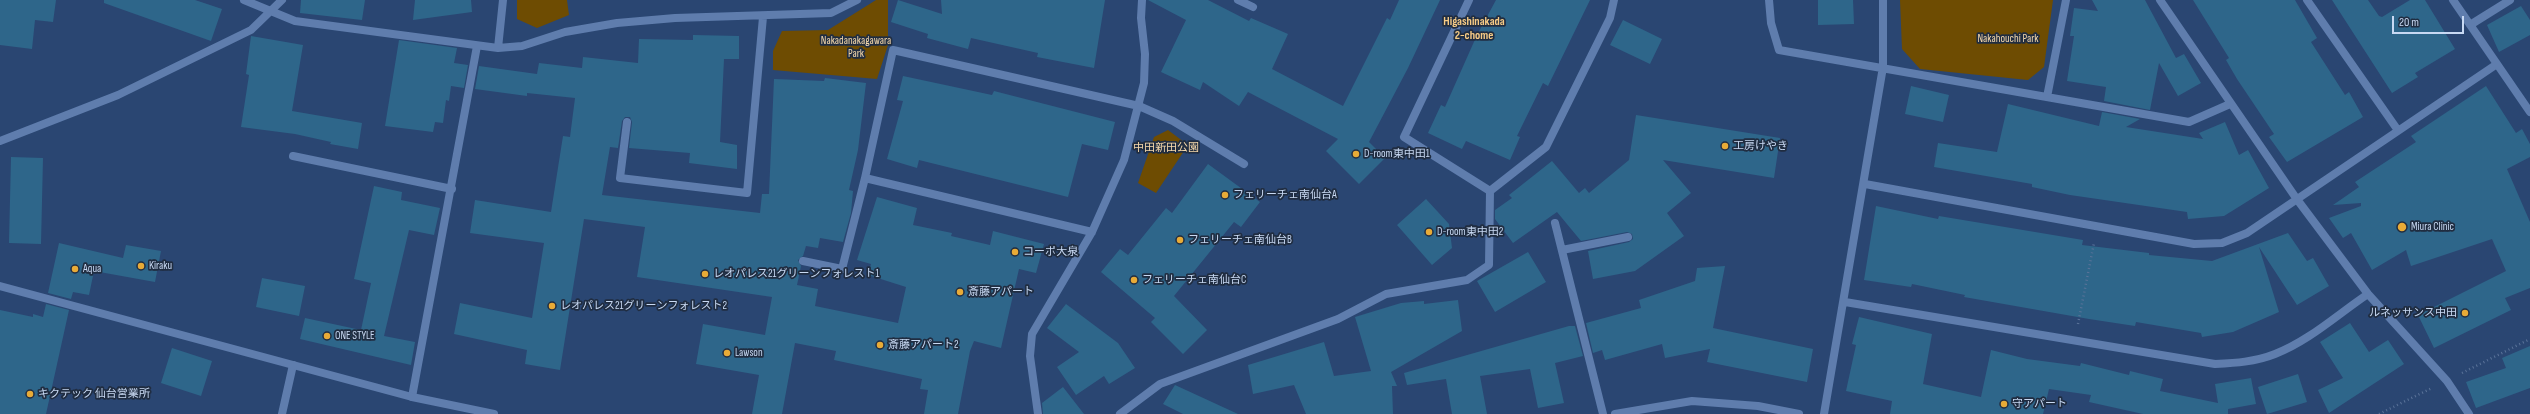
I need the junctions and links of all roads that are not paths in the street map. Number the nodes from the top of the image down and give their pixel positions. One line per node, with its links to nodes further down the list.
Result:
1 (244, 0): 17 (street)
2 (282, 0): 17 (street)
3 (503, 0): 21 (street)
4 (857, 0): 18 (street)
5 (1142, 0): 26 (street)
6 (1238, 0): 16 (street)
7 (1469, 0): 36 (street)
8 (1614, 0): 36 (street)
9 (1769, 0): 23 (street)
10 (1883, 0): 23 (street)
11 (2066, 0): 24 (street)
12 (2160, 0): 25 (street)
13 (2307, 0): 29 (street)
14 (2453, 0): 19 (street)
15 (2510, 0): 19 (street)
16 (1252, 7)
17 (271, 10): 20 (street); 30 (street)
18 (763, 16): 21 (street); 28 (street)
19 (2470, 25): 22 (street)
20 (477, 46): 21 (street); 35 (street)
21 (498, 48)
22 (2497, 64): 27 (street); 29 (street)
23 (1883, 68): 24 (street); 34 (street)
24 (2047, 97): 25 (street)
25 (2230, 104): 37 (street)
26 (1139, 106): 32 (street); 33 (street); 39 (street)
27 (2530, 112)
28 (627, 122)
29 (2397, 129): 37 (street)
30 (0, 142)
31 (293, 156): 35 (street)
32 (1244, 164)
33 (865, 178): 39 (street); 42 (street)
34 (1865, 184): 37 (street); 45 (street)
35 (452, 189): 47 (street)
36 (1490, 191): 51 (street)
37 (2296, 198): 44 (street)
38 (1554, 222): 41 (street)
39 (1092, 232): 50 (street)
40 (1628, 237): 41 (street)
41 (1562, 250): 52 (street)
42 (803, 260)
43 (0, 286): 46 (street)
44 (2368, 294): 45 (street); 56 (street)
45 (1845, 302): 55 (street)
46 (293, 365): 47 (street); 48 (street)
47 (412, 397): 49 (street)
48 (282, 414)
49 (494, 414)
50 (1038, 414)
51 (1120, 414)
52 (1603, 414)
53 (1615, 414): 54 (street)
54 (1799, 414)
55 (1824, 414)
56 (2469, 414)

